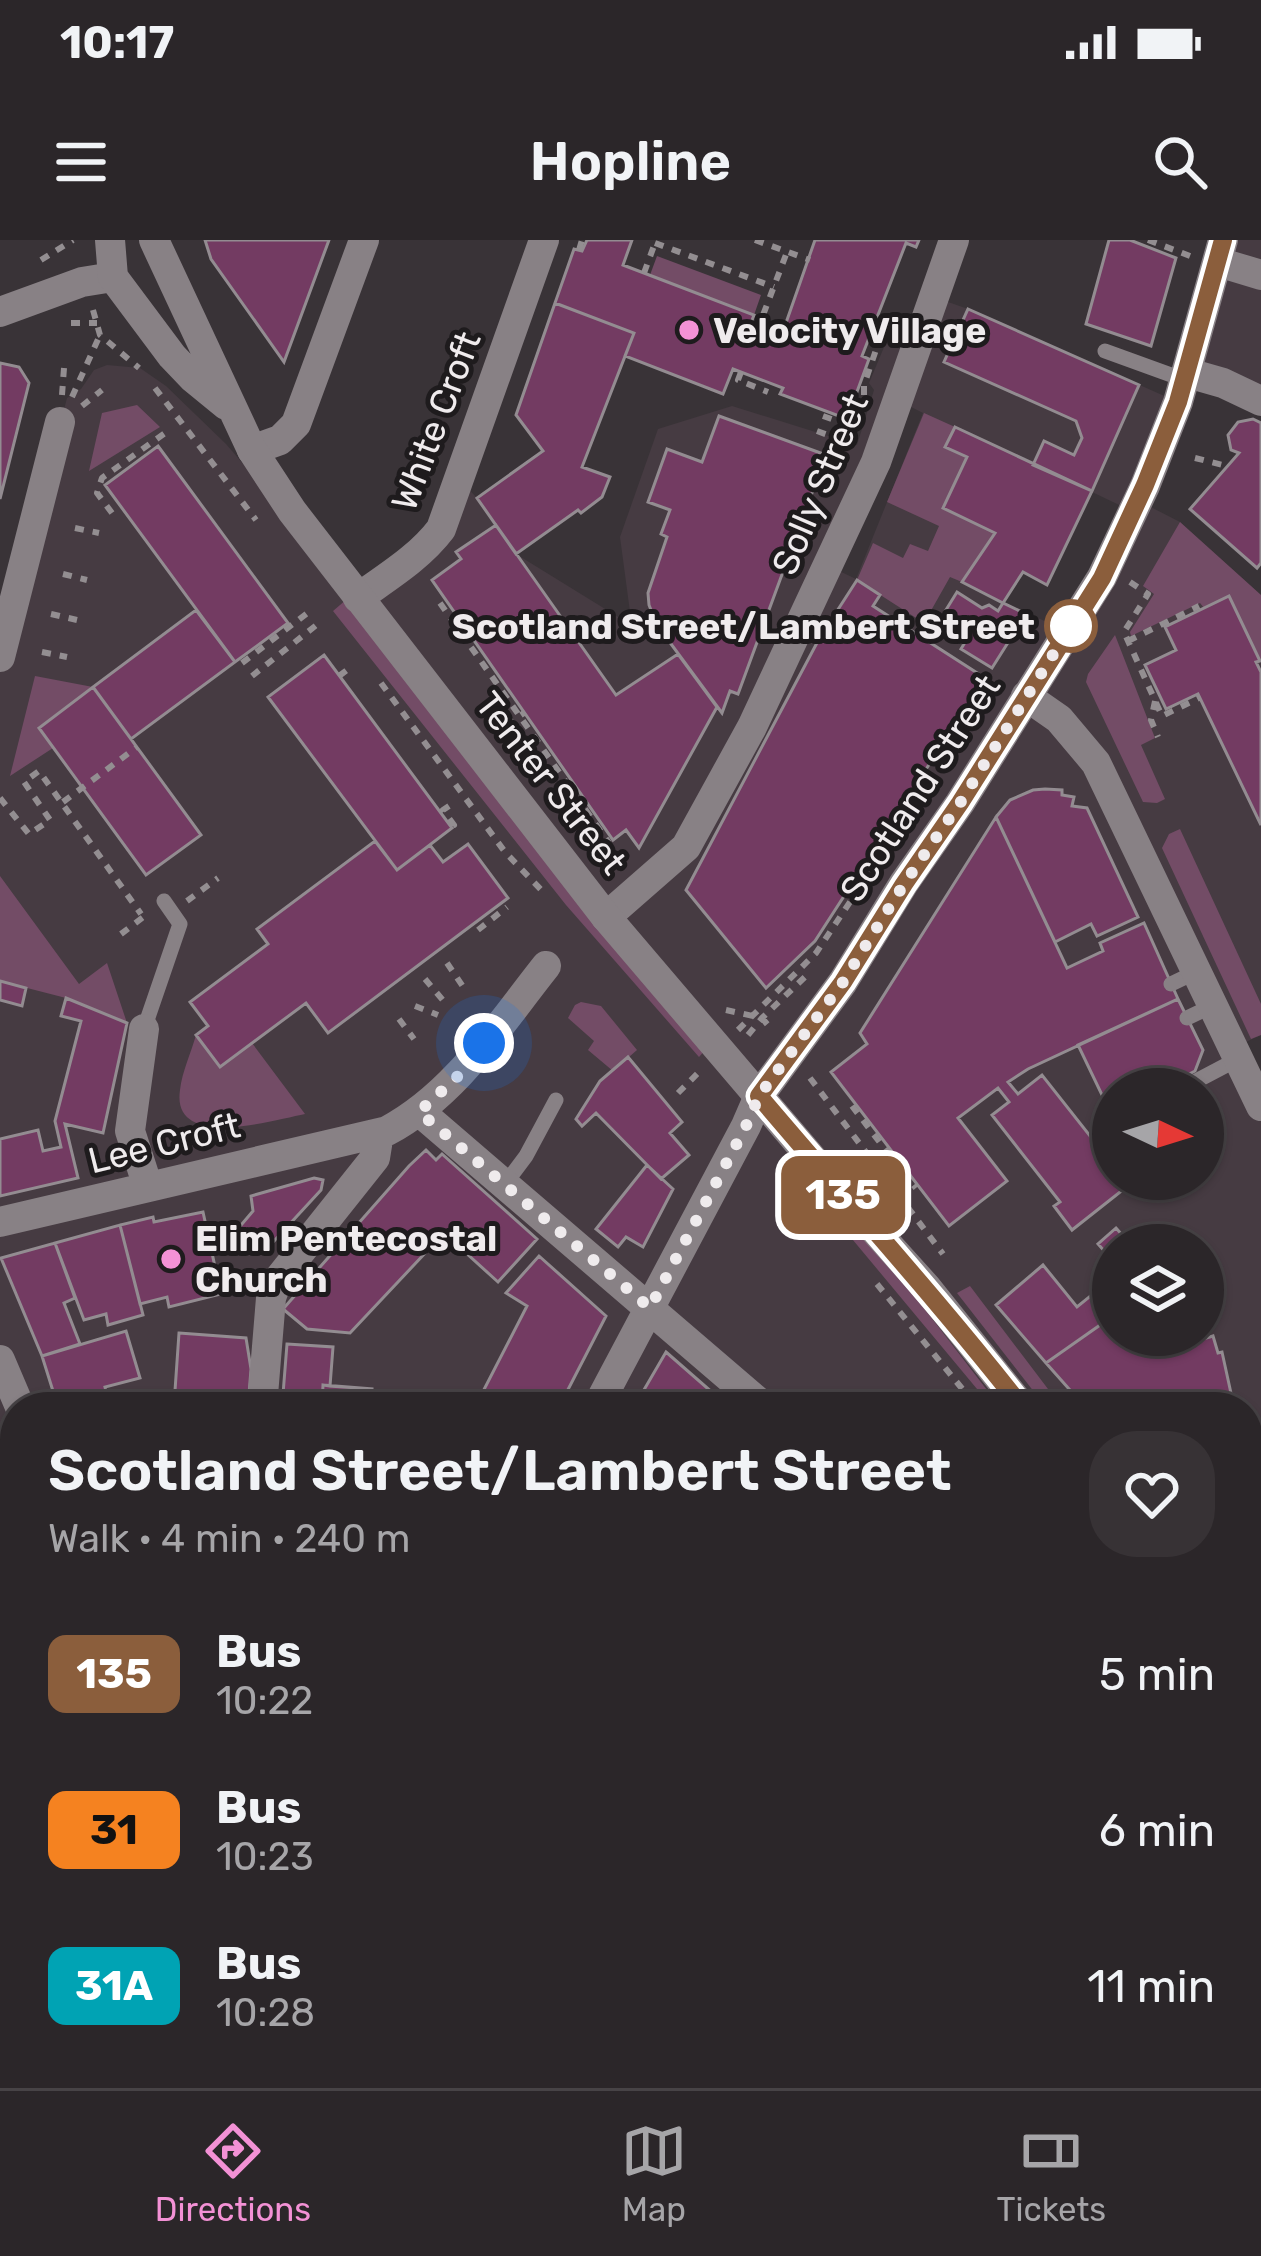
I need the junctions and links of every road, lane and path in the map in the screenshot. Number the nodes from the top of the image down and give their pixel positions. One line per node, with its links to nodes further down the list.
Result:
1 (154, 240): 17 (street, Tenter Street)
2 (364, 240): 36 (street)
3 (544, 240): 45 (street, White Croft)
4 (582, 240): 9 (path)
5 (755, 240): 11 (path)
6 (954, 240): 74 (street, Solly Street)
7 (1148, 240): 10 (path)
8 (656, 242): 14 (path); 16 (path)
9 (579, 250)
10 (1221, 251): 15 (street); 27 (street, Scotland Street)
11 (787, 252): 13 (path); 16 (path)
12 (113, 253): 18 (street); 19 (street)
13 (810, 260)
14 (644, 273)
15 (1261, 275)
16 (774, 287): 22 (path)
17 (184, 303): 18 (street); 30 (street, Tenter Street)
18 (135, 305): 30 (street)
19 (0, 312)
20 (98, 323): 21 (path)
21 (55, 328)
22 (757, 331)
23 (100, 335): 32 (path)
24 (880, 338): 31 (path)
25 (1105, 351): 27 (lane)
26 (742, 372): 28 (path)
27 (1186, 377): 29 (street); 42 (street, Scotland Street)
28 (768, 392)
29 (1261, 401)
30 (231, 409): 36 (street, Tenter Street)
31 (823, 416)
32 (61, 422): 54 (street)
33 (817, 431): 35 (path)
34 (165, 433): 39 (path)
35 (857, 446)
36 (252, 450): 45 (street, Tenter Street)
37 (1195, 458): 38 (path)
38 (1227, 466)
39 (112, 513)
40 (75, 529): 41 (path)
41 (99, 533)
42 (1107, 566): 52 (path); 58 (street, Scotland Street)
43 (63, 574): 44 (path)
44 (87, 580)
45 (358, 598): 74 (street, Tenter Street)
46 (440, 603): 61 (path)
47 (1199, 606): 52 (path)
48 (310, 611): 56 (path)
49 (52, 614): 50 (path)
50 (76, 620)
51 (319, 623): 57 (path)
52 (1128, 641): 60 (path)
53 (42, 652): 55 (path)
54 (0, 657)
55 (67, 657)
56 (242, 663)
57 (252, 676)
58 (1026, 695): 88 (street, Scotland Street); 89 (street)
59 (1199, 698): 60 (path)
60 (1155, 700): 63 (path)
61 (522, 714): 62 (path); 69 (path)
62 (506, 725)
63 (1158, 736)
64 (136, 747): 66 (path)
65 (0, 798): 66 (path)
66 (63, 802): 76 (path)
67 (449, 806): 68 (path)
68 (451, 826)
69 (609, 843)
70 (868, 875): 87 (path)
71 (218, 878): 72 (path)
72 (168, 907): 85 (lane)
73 (506, 907): 75 (path)
74 (606, 917): 87 (street, Tenter Street)
75 (478, 930)
76 (121, 934)
77 (447, 963): 80 (path)
78 (546, 967): 96 (street, Lee Croft)
79 (425, 979): 81 (path)
80 (464, 988)
81 (447, 1005)
82 (415, 1006): 83 (path)
83 (438, 1015)
84 (399, 1019): 86 (path)
85 (144, 1029): 99 (street)
86 (414, 1039)
87 (720, 1050): 91 (path); 92 (street, Tenter Street)
88 (791, 1055): 92 (street, Scotland Street); 102 (path)
89 (1238, 1059): 90 (lane); 95 (street)
90 (1221, 1068)
91 (678, 1093)
92 (759, 1096): 103 (street, Scotland Street); 109 (street, Tenter Street)
93 (556, 1100): 98 (lane)
94 (852, 1106): 100 (path)
95 (1261, 1106)
96 (419, 1112): 97 (street, Lee Croft); 98 (street)
97 (379, 1132): 99 (street, Lee Croft); 106 (street)
98 (506, 1184): 103 (street)
99 (148, 1187): 101 (street, Lee Croft)
100 (916, 1188)
101 (0, 1222)
102 (950, 1264)
103 (650, 1308): 107 (street, Scotland Street); 108 (street)
104 (0, 1360): 105 (street)
105 (14, 1392)
106 (263, 1392)
107 (605, 1392)
108 (747, 1392)
109 (1010, 1392)

